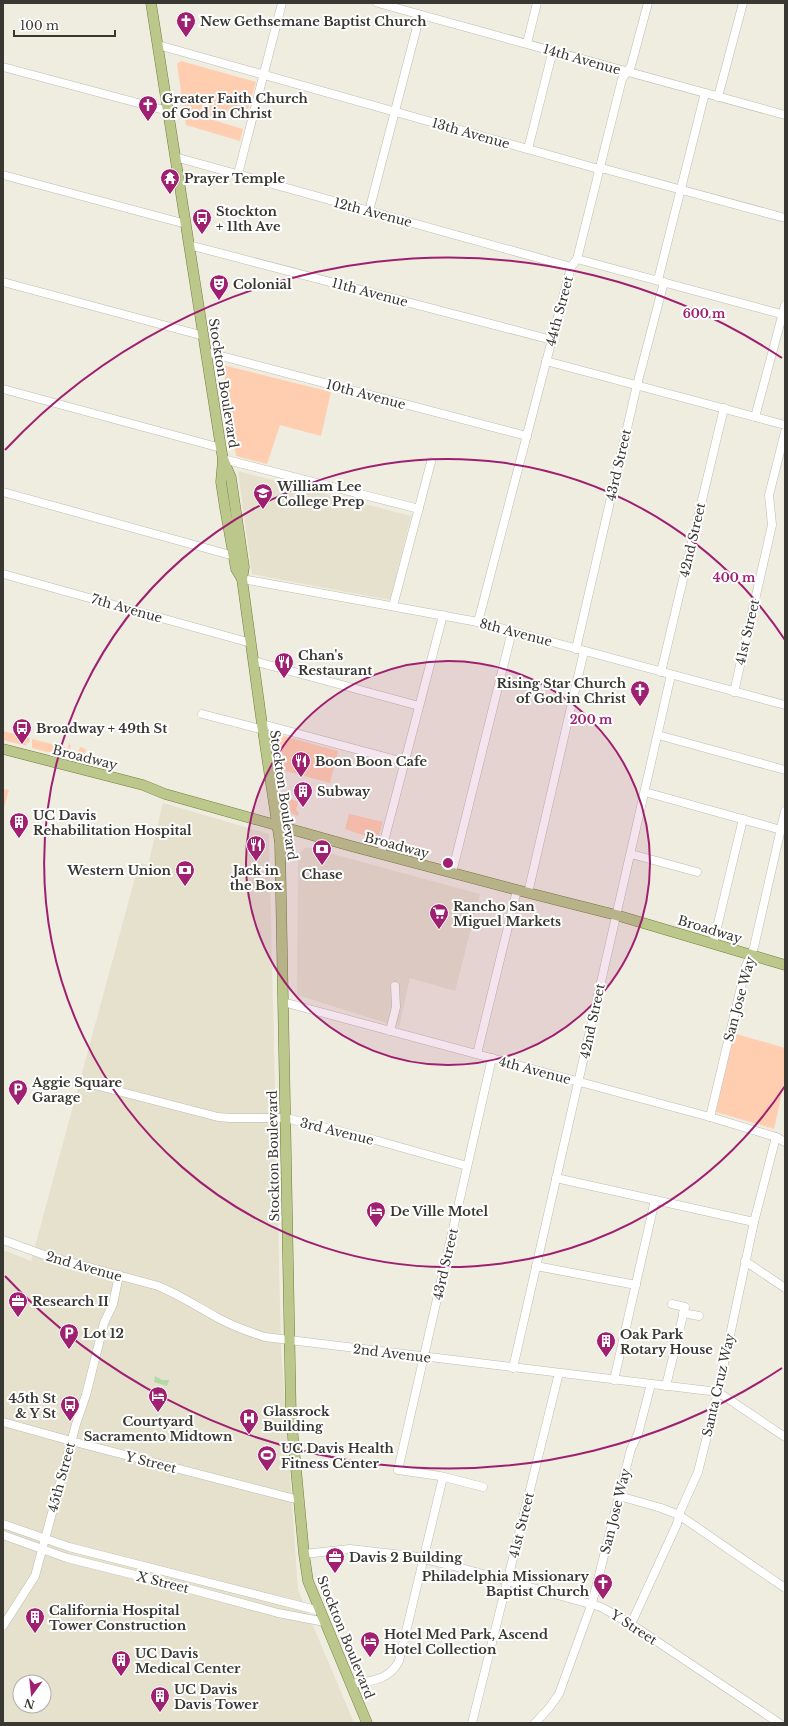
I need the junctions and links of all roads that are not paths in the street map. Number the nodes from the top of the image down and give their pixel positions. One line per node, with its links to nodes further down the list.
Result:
1 (151, 3): 9 (main road, Stockton Boulevard)
2 (282, 3): 13 (street)
3 (378, 3): 7 (street, 14th Avenue)
4 (538, 3): 8 (street)
5 (648, 3): 12 (street, 44th Street)
6 (743, 3): 15 (street)
7 (420, 15): 8 (street, 14th Avenue); 17 (street)
8 (527, 43): 10 (street, 14th Avenue)
9 (158, 45): 13 (street, 13th Avenue); 16 (main road, Stockton Boulevard)
10 (553, 50): 12 (street, 14th Avenue); 19 (street)
11 (3, 67): 16 (street)
12 (626, 72): 14 (street, 14th Avenue); 21 (street, 44th Street)
13 (264, 75): 17 (street, 13th Avenue); 22 (street)
14 (705, 93): 15 (street, 14th Avenue); 24 (street, 43rd Street)
15 (718, 97): 18 (street, 14th Avenue)
16 (168, 112): 20 (main road, Stockton Boulevard)
17 (395, 112): 19 (street, 13th Avenue); 25 (street)
18 (785, 115)
19 (528, 149): 21 (street, 13th Avenue)
20 (175, 157): 22 (street, 12th Avenue); 27 (main road, Stockton Boulevard)
21 (600, 168): 24 (street, 13th Avenue); 29 (street, 44th Street)
22 (238, 174): 25 (street, 12th Avenue)
23 (3, 175): 27 (street)
24 (681, 190): 26 (street, 13th Avenue); 31 (street, 43rd Street)
25 (369, 211): 30 (street, 12th Avenue)
26 (785, 218)
27 (186, 224): 28 (main road, Stockton Boulevard)
28 (189, 245): 35 (main road, Stockton Boulevard); 36 (street, 11th Avenue)
29 (577, 259): 30 (street, 44th Street); 31 (street)
30 (571, 267): 36 (street, 44th Street)
31 (661, 281): 34 (street); 39 (street, 43rd Street)
32 (3, 282): 35 (street)
33 (785, 305): 34 (street)
34 (784, 314): 42 (street)
35 (204, 336): 37 (main road, Stockton Boulevard)
36 (552, 340): 38 (street, 44th Street)
37 (206, 352): 45 (street, 10th Avenue); 46 (main road, Stockton Boulevard)
38 (546, 361): 39 (street); 45 (street, 44th Street)
39 (636, 385): 41 (street); 59 (street, 43rd Street)
40 (3, 389): 46 (street)
41 (724, 408): 42 (street); 61 (street, 42nd Street)
42 (755, 417): 43 (street)
43 (785, 425)
44 (785, 432): 63 (street, 41st Street)
45 (527, 436): 56 (street, 44th Street)
46 (221, 448): 47 (main road, Stockton Boulevard)
47 (223, 459): 50 (street); 51 (main road, Stockton Boulevard); 53 (main road, Stockton Boulevard)
48 (431, 462): 50 (street)
49 (3, 492): 51 (street)
50 (418, 509): 54 (street)
51 (234, 556): 53 (main road, Stockton Boulevard)
52 (3, 574): 58 (street, 7th Avenue)
53 (242, 579): 54 (street, 8th Avenue); 58 (main road, Stockton Boulevard)
54 (393, 606): 55 (street, 8th Avenue)
55 (443, 615): 56 (street, 8th Avenue); 65 (street)
56 (478, 622): 57 (street, 8th Avenue)
57 (512, 631): 59 (street, 8th Avenue); 80 (street)
58 (251, 643): 60 (main road, Stockton Boulevard)
59 (580, 650): 61 (street, 8th Avenue); 82 (street, 43rd Street)
60 (254, 661): 65 (street); 67 (main road, Stockton Boulevard)
61 (661, 672): 62 (street, 8th Avenue)
62 (671, 675): 63 (street, 8th Avenue); 68 (street, 42nd Street)
63 (734, 692): 64 (street, 8th Avenue)
64 (785, 705)
65 (419, 706): 70 (street)
66 (202, 714): 67 (street)
67 (263, 727): 70 (street); 75 (main road, Stockton Boulevard)
68 (658, 735): 71 (street); 72 (street, 42nd Street)
69 (3, 749): 75 (main road, Broadway)
70 (404, 762): 77 (street)
71 (785, 770)
72 (645, 792): 74 (street); 78 (street, 42nd Street)
73 (785, 811): 76 (street, San Jose Way)
74 (743, 819): 76 (street); 84 (street)
75 (278, 826): 77 (main road, Broadway); 88 (main road, Stockton Boulevard)
76 (781, 830): 85 (street, San Jose Way)
77 (380, 854): 80 (main road, Broadway)
78 (631, 854): 79 (street); 83 (street, 42nd Street)
79 (696, 872)
80 (452, 873): 81 (main road, Broadway)
81 (517, 890): 82 (main road, Broadway); 90 (street)
82 (528, 893): 83 (main road, Broadway)
83 (616, 915): 84 (main road, Broadway); 92 (street, 42nd Street)
84 (714, 944): 85 (main road, Broadway)
85 (751, 954): 86 (main road, Broadway); 94 (street, San Jose Way)
86 (785, 965)
87 (395, 986): 89 (street)
88 (283, 1002): 89 (street, 4th Avenue); 95 (main road, Stockton Boulevard)
89 (390, 1030): 90 (street, 4th Avenue)
90 (477, 1054): 91 (street, 4th Avenue)
91 (492, 1058): 92 (street, 4th Avenue); 98 (street, 43rd Street)
92 (578, 1081): 94 (street, 4th Avenue); 99 (street, 42nd Street)
93 (87, 1083): 95 (street, 3rd Avenue)
94 (710, 1117): 96 (street, 4th Avenue)
95 (286, 1118): 98 (street, 3rd Avenue); 111 (main road, Stockton Boulevard)
96 (776, 1137): 97 (street, 4th Avenue); 101 (street, Santa Cruz Way)
97 (785, 1142)
98 (467, 1166): 112 (street, 43rd Street)
99 (556, 1178): 100 (street); 104 (street, 42nd Street)
100 (656, 1200): 101 (street); 106 (street)
101 (754, 1222): 103 (street, Santa Cruz Way)
102 (3, 1240): 105 (street, 2nd Avenue)
103 (745, 1261): 107 (street); 118 (street, Santa Cruz Way)
104 (536, 1266): 106 (street); 113 (street, 42nd Street)
105 (119, 1276): 111 (street, 2nd Avenue); 121 (street, 45th Street)
106 (636, 1285): 115 (street)
107 (785, 1288)
108 (672, 1304): 109 (street)
109 (684, 1313): 110 (street); 117 (street)
110 (699, 1316)
111 (289, 1341): 112 (street, 2nd Avenue); 125 (main road, Stockton Boulevard)
112 (424, 1357): 113 (street, 2nd Avenue); 122 (street, 43rd Street)
113 (513, 1368): 114 (street, 2nd Avenue)
114 (559, 1373): 115 (street, 2nd Avenue); 133 (street, 41st Street)
115 (614, 1380): 116 (street, 2nd Avenue)
116 (651, 1384): 117 (street, 2nd Avenue); 124 (street, San Jose Way)
117 (666, 1386): 118 (street, 2nd Avenue)
118 (718, 1392): 120 (street, 2nd Avenue); 126 (street, Santa Cruz Way)
119 (3, 1422): 121 (street, Y Street)
120 (785, 1437)
121 (71, 1441): 125 (street, Y Street); 129 (street, 45th Street)
122 (443, 1477): 123 (street); 132 (street)
123 (483, 1487)
124 (619, 1496): 126 (street); 135 (street, San Jose Way)
125 (299, 1500): 131 (main road, Stockton Boulevard)
126 (679, 1515): 134 (street); 138 (street, Santa Cruz Way)
127 (3, 1524): 129 (street, X Street)
128 (3, 1535): 130 (street, X Street)
129 (45, 1538): 130 (street, 45th Street); 136 (street, X Street)
130 (42, 1548): 137 (street, X Street); 139 (street, 45th Street)
131 (304, 1554): 132 (street, Y Street); 136 (main road, Stockton Boulevard)
132 (423, 1558): 133 (street, Y Street); 140 (street)
133 (508, 1580): 135 (street, Y Street); 142 (street, 41st Street)
134 (785, 1588)
135 (592, 1603): 138 (street, Y Street); 143 (street, San Jose Way)
136 (320, 1611): 137 (main road, Stockton Boulevard)
137 (325, 1622): 140 (main road, Stockton Boulevard)
138 (631, 1624): 144 (street, Y Street)
139 (3, 1626)
140 (351, 1684): 141 (main road, Stockton Boulevard)
141 (367, 1723)
142 (472, 1723)
143 (536, 1723)
144 (779, 1723)

